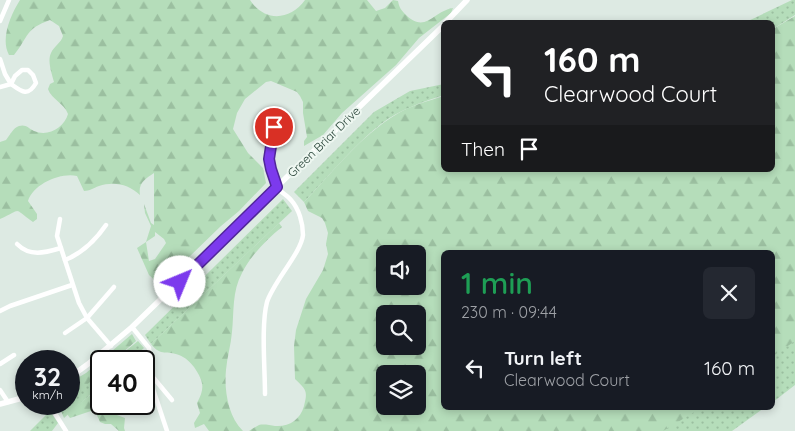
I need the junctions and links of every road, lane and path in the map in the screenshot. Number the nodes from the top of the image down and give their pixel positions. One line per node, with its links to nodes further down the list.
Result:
1 (9, 0): 4 (street)
2 (467, 0): 3 (street, Green Briar Drive)
3 (449, 20)
4 (0, 21)
5 (441, 28): 10 (street, Green Briar Drive)
6 (0, 59): 7 (street)
7 (11, 84): 7 (street); 8 (street)
8 (0, 87)
9 (274, 127): 10 (street)
10 (277, 187): 20 (street, Green Briar Drive); 29 (street)
11 (60, 219): 14 (street)
12 (106, 224): 15 (street)
13 (17, 244): 14 (street)
14 (61, 248): 15 (street)
15 (65, 260): 16 (street)
16 (72, 285): 18 (street); 19 (street)
17 (114, 287): 19 (street)
18 (0, 311)
19 (86, 318): 21 (street); 22 (street)
20 (132, 327): 22 (street, Green Briar Drive); 23 (street)
21 (65, 332)
22 (111, 346): 26 (street, Green Briar Drive)
23 (149, 350)
24 (14, 355): 25 (street)
25 (0, 364)
26 (80, 370)
27 (155, 380): 32 (street)
28 (0, 390): 33 (street)
29 (265, 394)
30 (155, 395): 37 (street)
31 (15, 400): 33 (street)
32 (172, 400)
33 (8, 402): 34 (street)
34 (0, 404)
35 (56, 415): 36 (street)
36 (66, 431)
37 (167, 431)

